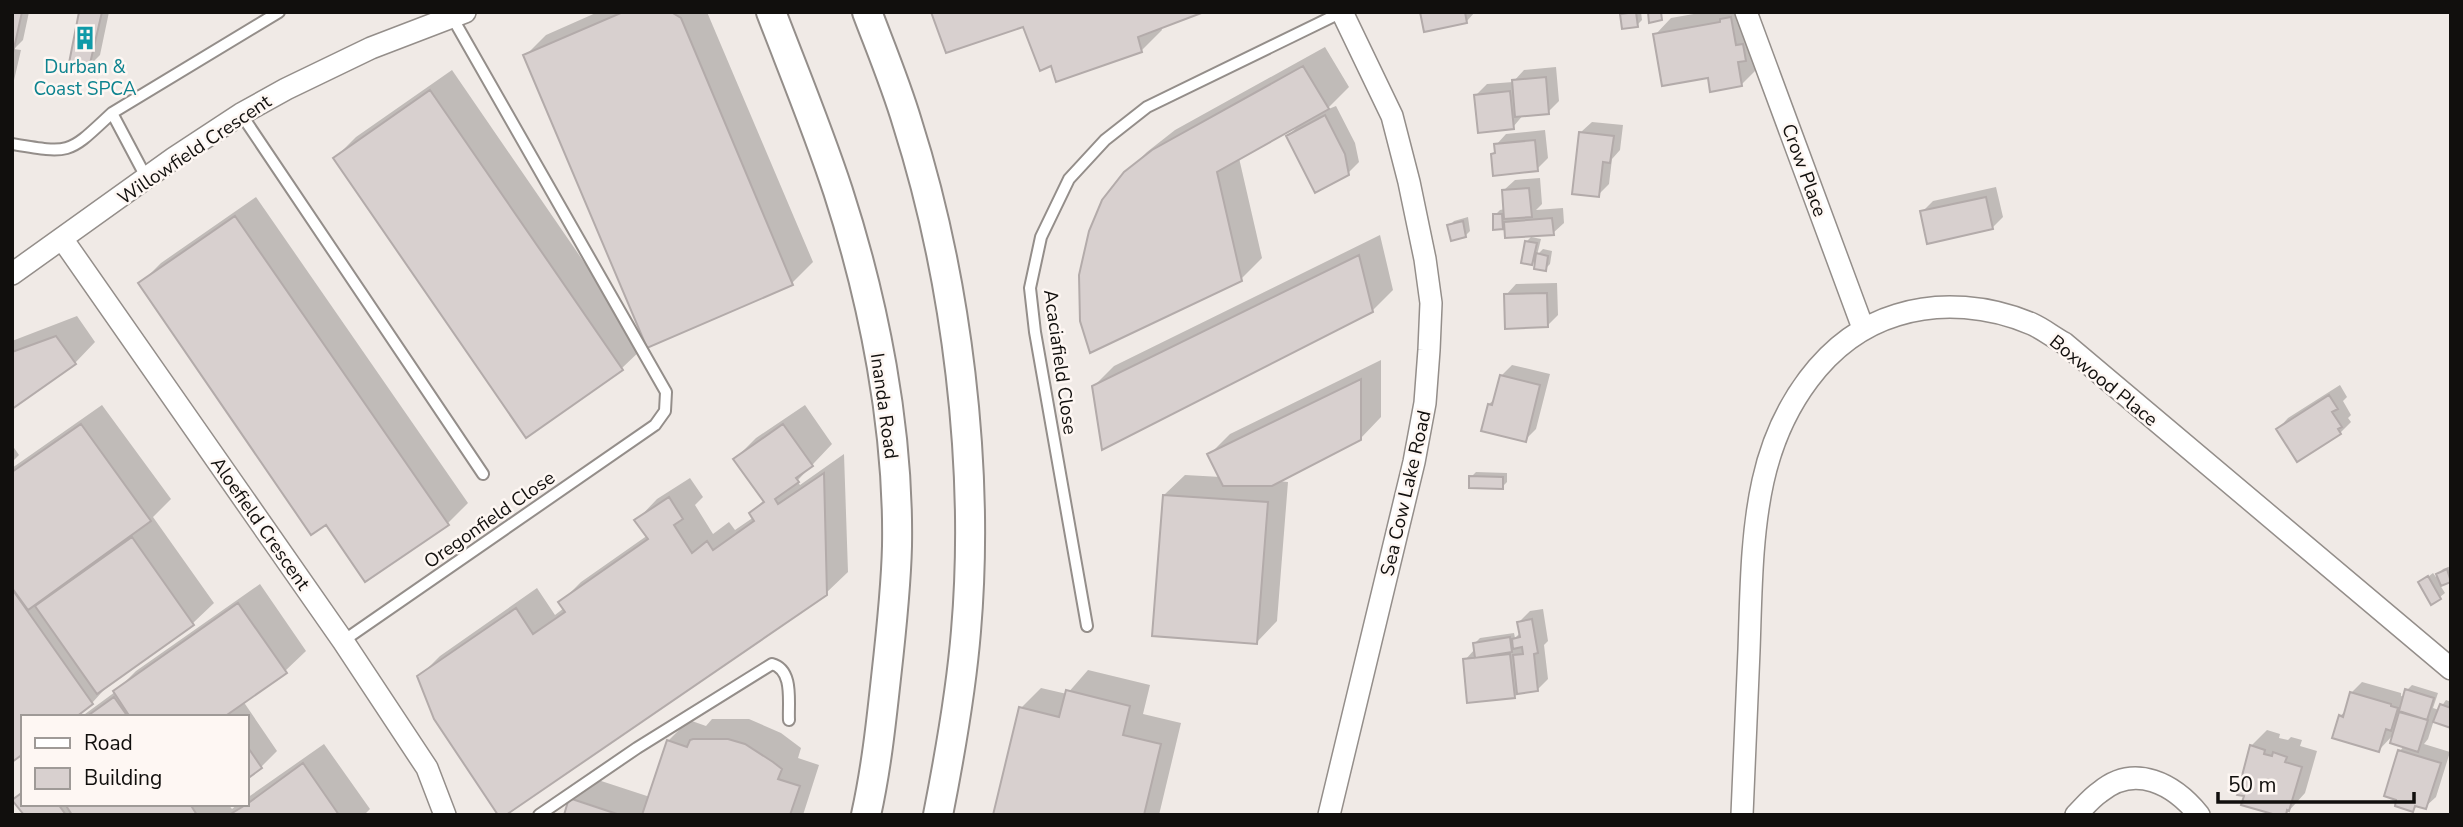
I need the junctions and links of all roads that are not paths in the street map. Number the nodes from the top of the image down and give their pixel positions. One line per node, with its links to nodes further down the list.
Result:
1 (279, 12): 7 (lane)
2 (771, 12): 21 (main road, Inanda Road)
3 (867, 12): 22 (main road)
4 (1342, 12): 15 (lane, Acaciafield Close); 23 (street, Sea Cow Lake Road)
5 (1746, 12): 13 (street, Crow Place)
6 (458, 15): 8 (street, Willowfield Crescent); 16 (lane, Oregonfield Close)
7 (112, 113): 9 (lane); 10 (lane)
8 (241, 114): 10 (street, Willowfield Crescent); 14 (lane)
9 (12, 144)
10 (147, 179): 11 (street, Willowfield Crescent)
11 (63, 240): 12 (street, Willowfield Crescent); 16 (street, Aloefield Crescent)
12 (12, 274)
13 (1863, 328): 17 (street, Boxwood Place); 24 (street, Boxwood Place)
14 (483, 474)
15 (1087, 626)
16 (343, 641): 19 (street, Aloefield Crescent)
17 (2451, 669)
18 (789, 720): 20 (lane)
19 (441, 812)
20 (539, 815)
21 (866, 815)
22 (938, 815)
23 (1329, 815)
24 (1742, 815)
25 (2076, 815): 26 (street)
26 (2199, 815)

